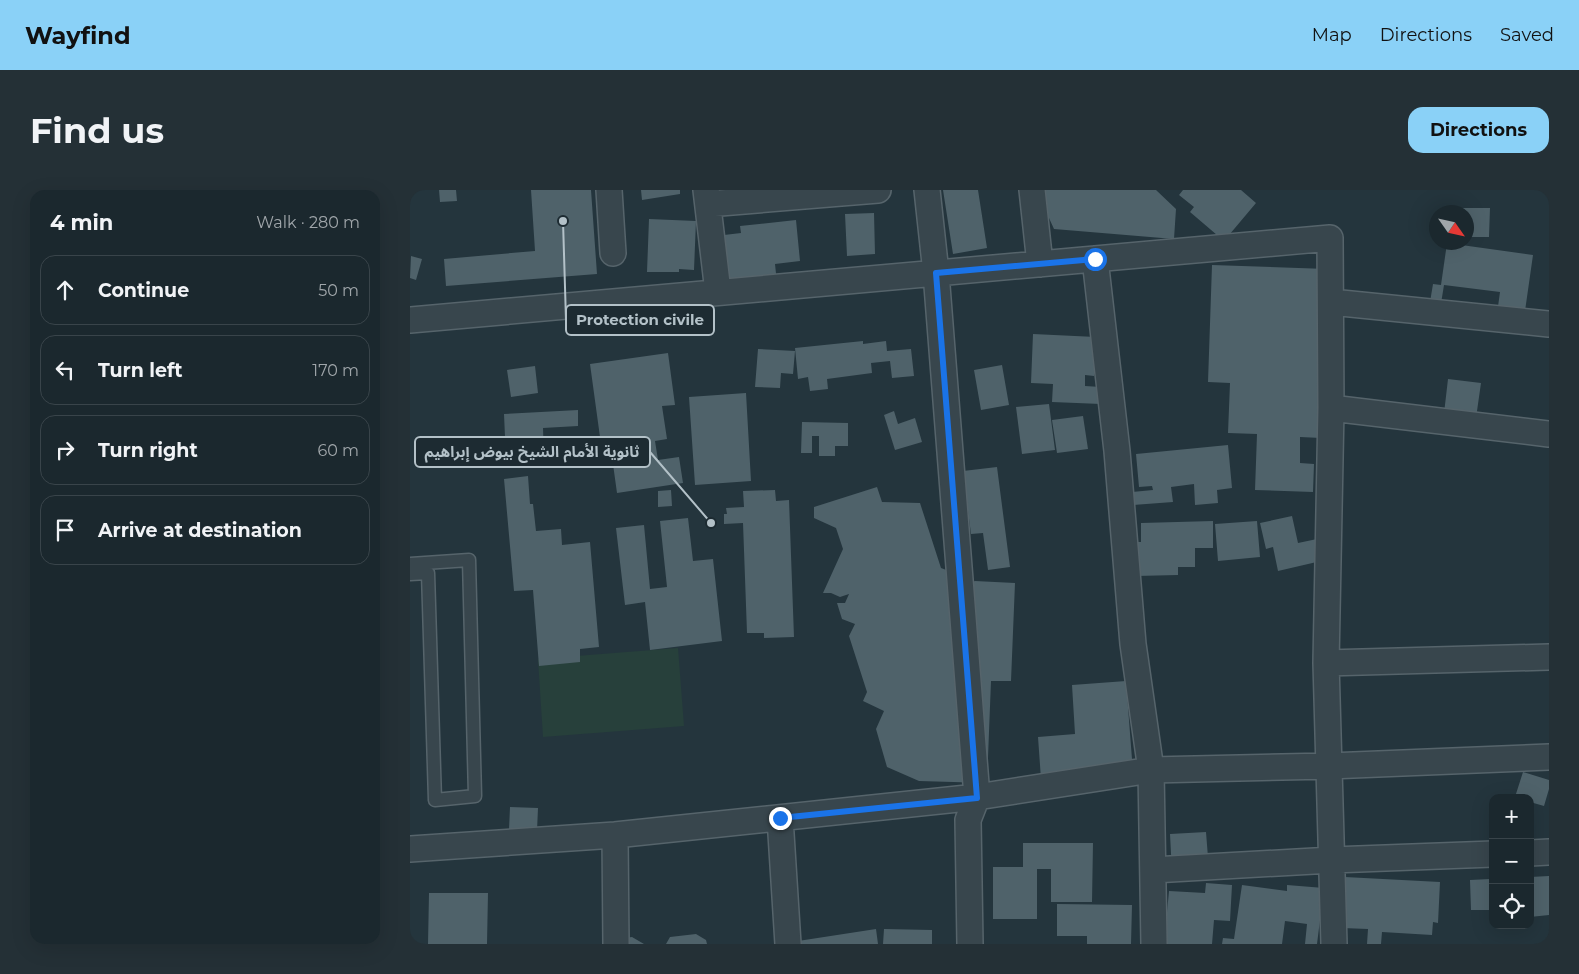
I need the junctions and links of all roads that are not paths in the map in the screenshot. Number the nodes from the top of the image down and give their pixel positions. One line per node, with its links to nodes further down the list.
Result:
1 (609, 190): 7 (street)
2 (878, 190): 5 (street)
3 (927, 190): 10 (street)
4 (1032, 190): 9 (street)
5 (833, 192): 6 (street)
6 (707, 197): 11 (street)
7 (613, 253)
8 (1095, 259): 9 (street); 12 (street); 23 (street)
9 (1040, 264): 10 (street)
10 (936, 273): 11 (street); 24 (street)
11 (718, 292): 13 (street)
12 (1331, 302): 14 (street); 15 (street)
13 (410, 320)
14 (1549, 324)
15 (1330, 408): 16 (street); 20 (street)
16 (1549, 434)
17 (410, 564): 18 (lane)
18 (410, 574)
19 (1549, 658): 20 (street)
20 (1326, 663): 22 (street)
21 (1549, 757): 22 (street)
22 (1329, 766): 23 (street); 31 (street)
23 (1151, 770): 24 (street); 32 (street)
24 (977, 798): 25 (street); 35 (street)
25 (780, 818): 26 (street); 34 (street)
26 (615, 835): 27 (street); 33 (street)
27 (410, 849)
28 (1549, 852): 29 (street)
29 (1534, 853)
30 (1489, 854): 31 (street)
31 (1332, 860): 32 (street); 37 (street)
32 (1153, 870): 36 (street)
33 (616, 944)
34 (788, 944)
35 (970, 944)
36 (1154, 944)
37 (1334, 944)

